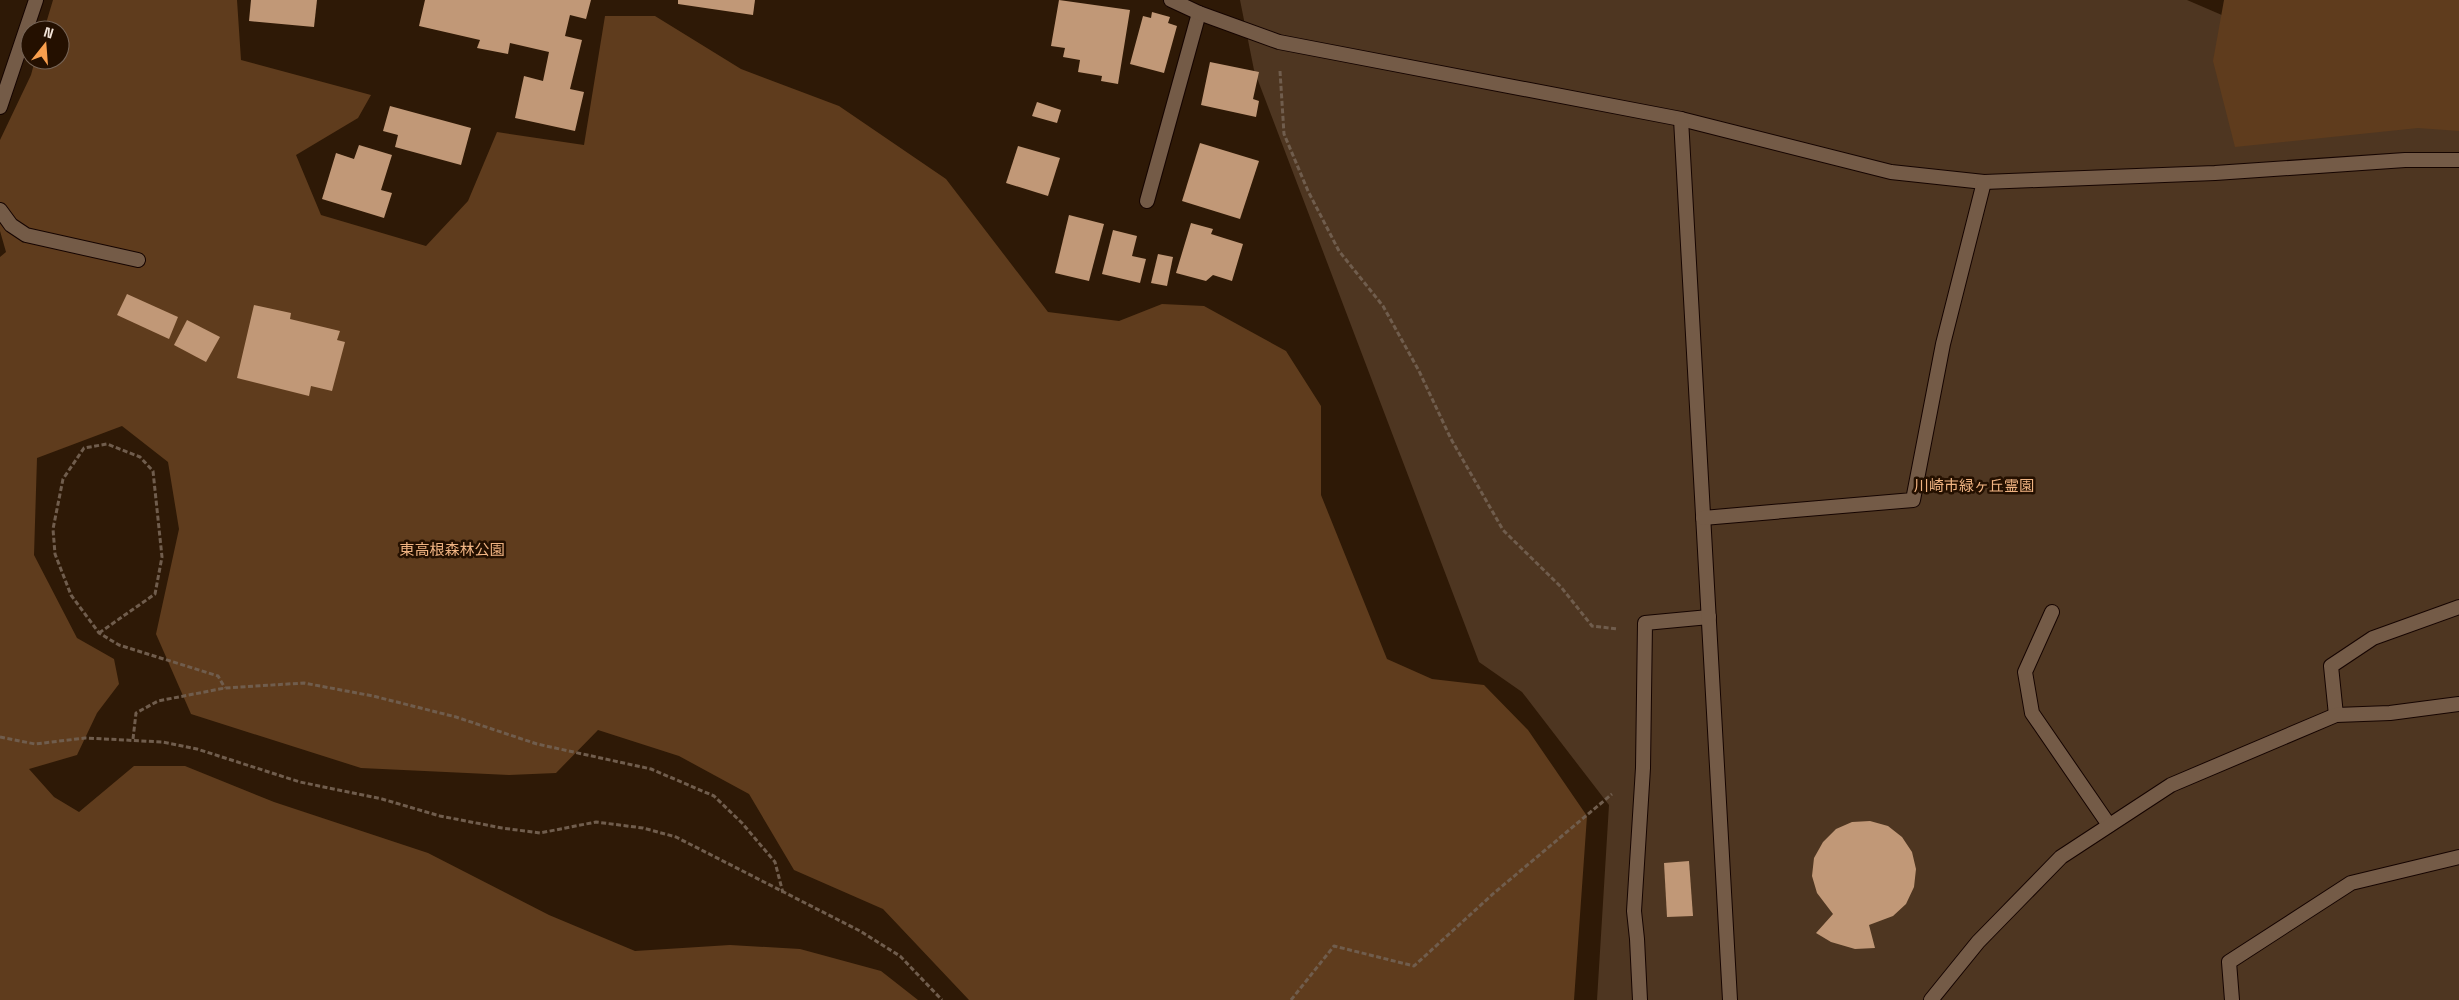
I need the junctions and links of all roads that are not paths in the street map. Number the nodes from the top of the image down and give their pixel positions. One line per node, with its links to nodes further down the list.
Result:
1 (36, 0): 4 (street)
2 (1171, 0): 3 (street)
3 (1200, 14): 5 (street); 8 (street)
4 (0, 108)
5 (1681, 119): 7 (street); 11 (street)
6 (2459, 160): 7 (street)
7 (1984, 182): 11 (street)
8 (1146, 201)
9 (0, 210): 10 (street)
10 (138, 260)
11 (1703, 518): 14 (street)
12 (2459, 607): 16 (street)
13 (2052, 612): 17 (street)
14 (1710, 617): 19 (street); 20 (street)
15 (2459, 704): 16 (street)
16 (2336, 715): 17 (street)
17 (2110, 824): 21 (street)
18 (2459, 857): 22 (street)
19 (1640, 1000)
20 (1730, 1000)
21 (1931, 1000)
22 (2232, 1000)

